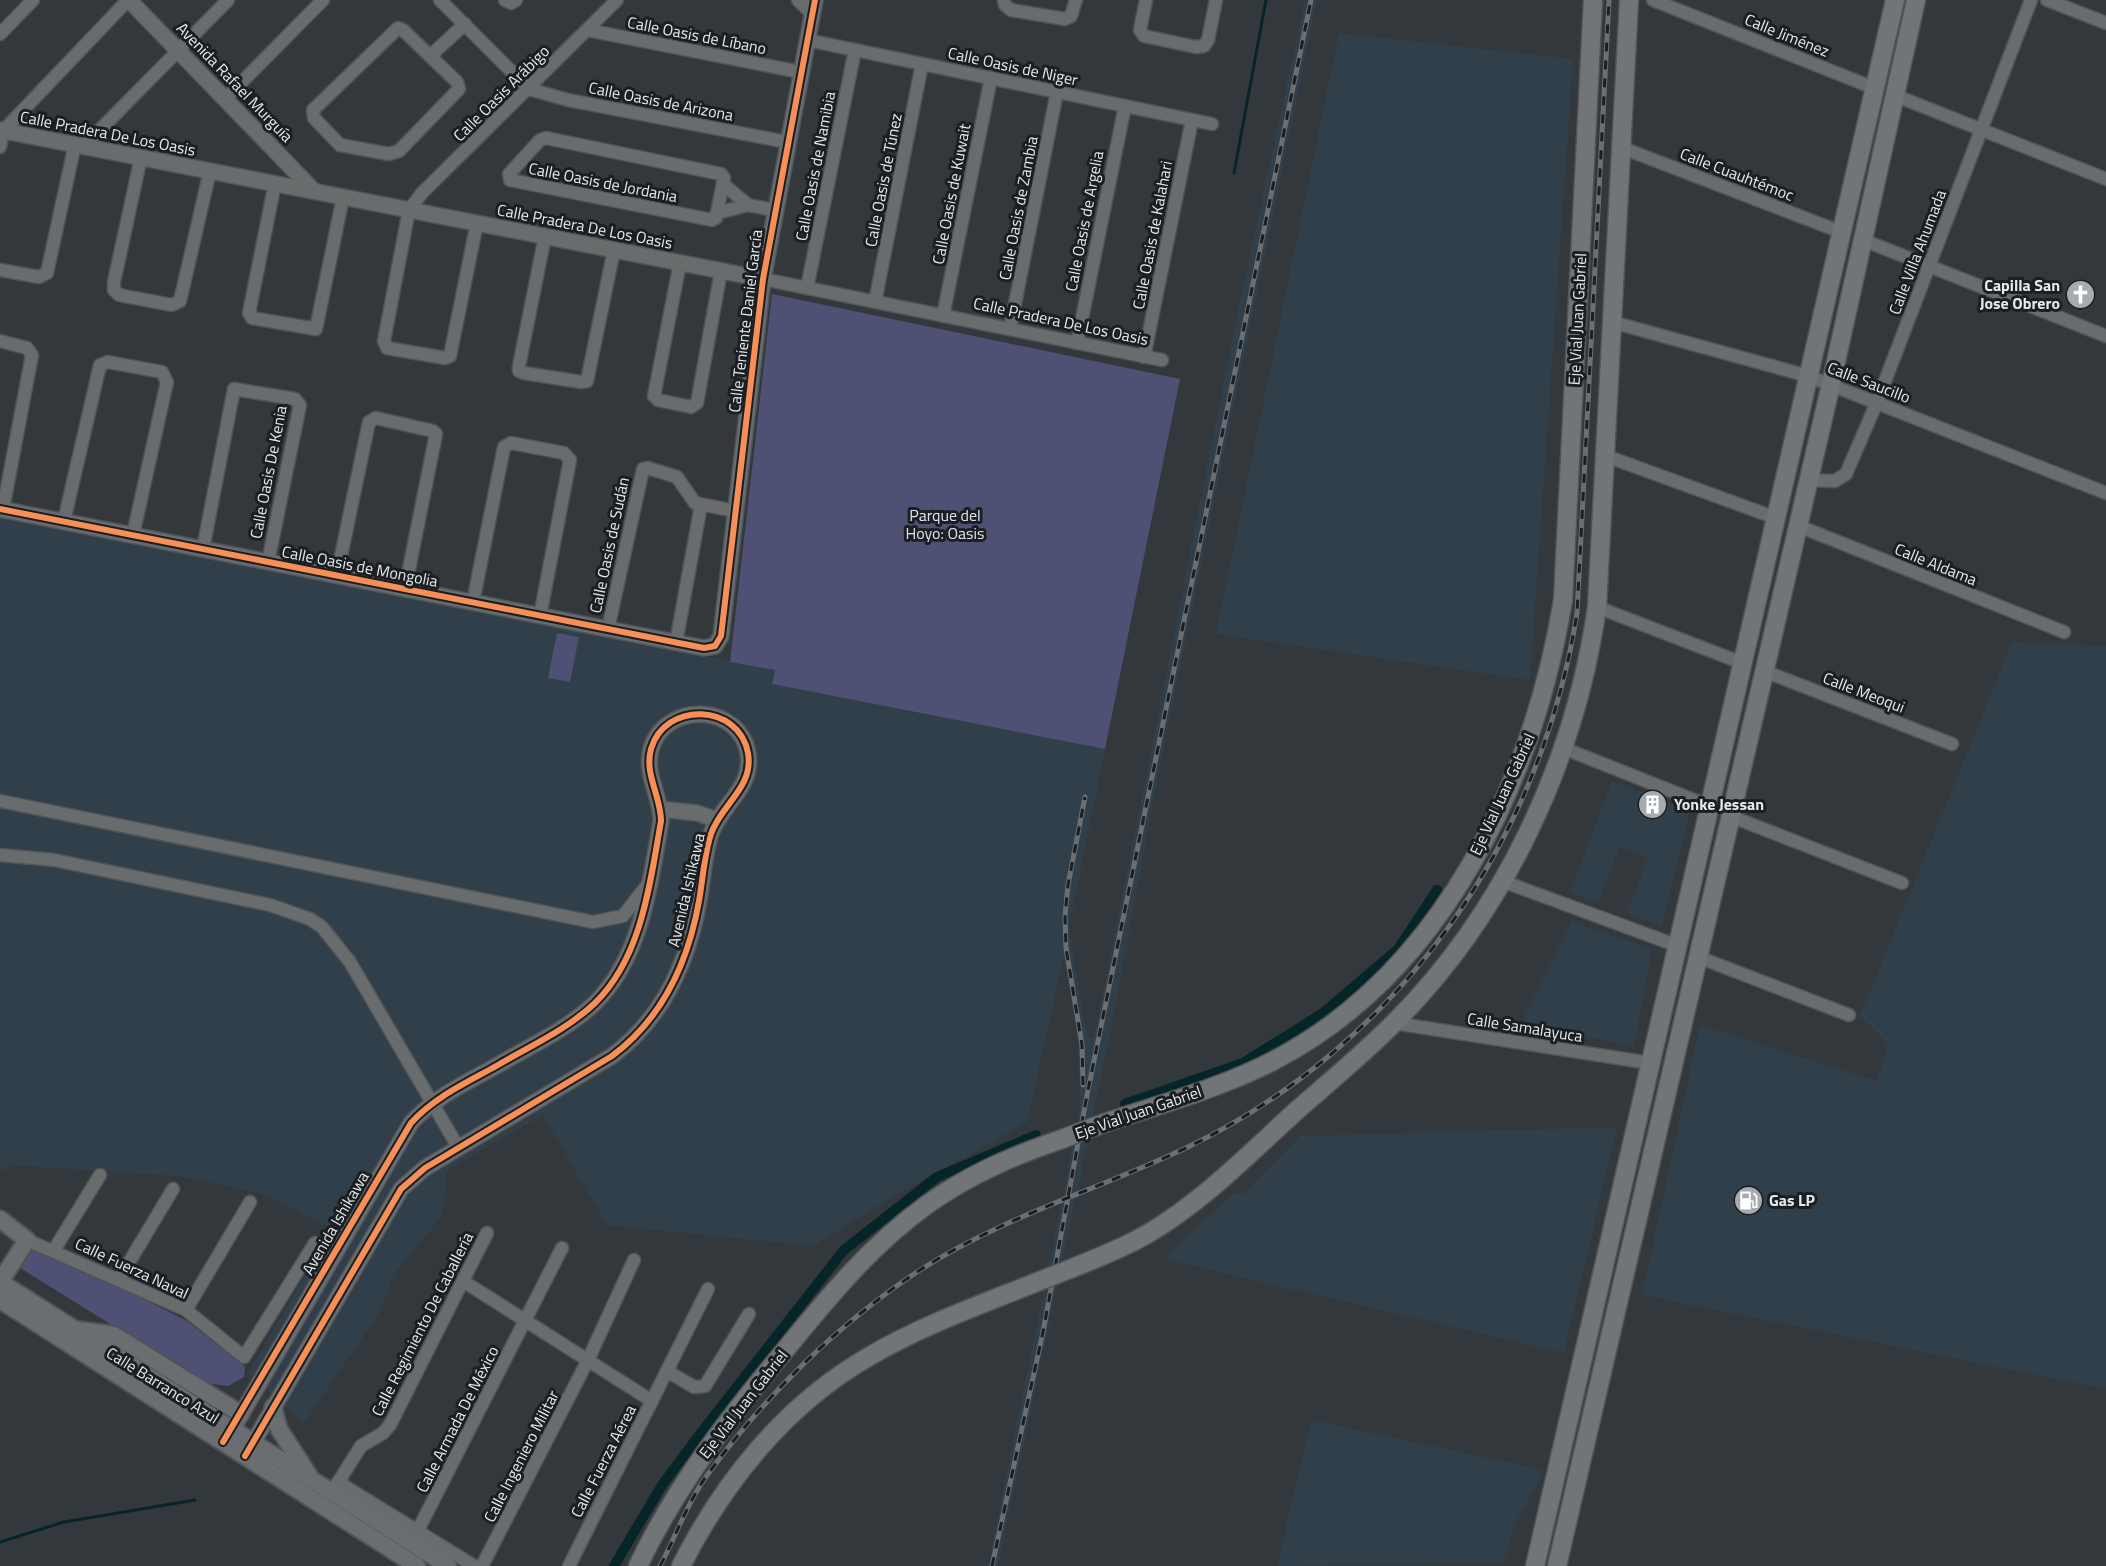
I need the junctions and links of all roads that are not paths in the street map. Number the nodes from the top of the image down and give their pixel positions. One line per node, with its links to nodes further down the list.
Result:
1 (33, 0): 23 (street)
2 (128, 0): 25 (street, Avenida Rafael Murguía); 39 (street)
3 (228, 0): 25 (street)
4 (323, 0): 35 (street)
5 (440, 0): 21 (street)
6 (617, 0): 22 (street, Calle Oasis Arábigo)
7 (798, 0): 19 (street)
8 (1004, 0): 9 (street)
9 (1076, 0)
10 (1146, 0): 11 (street)
11 (1216, 0)
12 (1593, 0): 156 (main road, Eje Vial Juan Gabriel, bridge)
13 (1629, 0): 44 (main road)
14 (1653, 0): 32 (street, Calle Jiménez)
15 (1895, 0): 32 (main road)
16 (1916, 0): 34 (main road)
17 (2031, 0): 40 (street, Calle Villa Ahumada)
18 (2047, 0): 20 (street)
19 (814, 7): 24 (street, Calle Teniente Daniel García)
20 (2106, 23)
21 (465, 24): 27 (street); 31 (street)
22 (587, 30): 29 (street, Calle Oasis de Líbano); 31 (street, Calle Oasis Arábigo)
23 (0, 34)
24 (807, 40): 26 (street, Calle Oasis de Niger); 29 (street, Calle Teniente Daniel García)
25 (179, 50): 35 (street, Avenida Rafael Murguía); 42 (street)
26 (855, 50): 28 (street, Calle Oasis de Niger); 66 (street, Calle Oasis de Namibia)
27 (430, 56): 27 (street)
28 (922, 64): 30 (street, Calle Oasis de Niger); 67 (street, Calle Oasis de Túnez)
29 (800, 72): 41 (street, Calle Teniente Daniel García)
30 (991, 78): 33 (street, Calle Oasis de Niger); 68 (street, Calle Oasis de Kuwait)
31 (529, 88): 41 (street, Calle Oasis de Arizona); 53 (street, Calle Oasis Arábigo)
32 (1874, 88): 57 (main road)
33 (1057, 92): 36 (street, Calle Oasis de Niger); 70 (street, Calle Oasis de Zambia)
34 (1894, 95): 40 (street); 59 (main road)
35 (226, 98): 50 (street, Avenida Rafael Murguía)
36 (1125, 106): 37 (street, Calle Oasis de Niger); 73 (street, Calle Oasis de Argelia)
37 (1192, 120): 38 (street, Calle Oasis de Niger); 74 (street, Calle Oasis de Kalahari)
38 (1212, 124)
39 (2, 130): 42 (street, Calle Pradera De Los Oasis); 43 (street)
40 (1982, 130): 47 (street); 62 (street, Calle Villa Ahumada)
41 (787, 142): 54 (street, Calle Teniente Daniel García)
42 (80, 145): 45 (street, Calle Pradera De Los Oasis); 63 (street)
43 (0, 147)
44 (1620, 147): 57 (street, Calle Cuauhtémoc); 69 (main road)
45 (141, 157): 46 (street, Calle Pradera De Los Oasis); 46 (street)
46 (210, 171): 48 (street, Calle Pradera De Los Oasis)
47 (2106, 179)
48 (275, 183): 50 (street, Calle Pradera De Los Oasis); 51 (street)
49 (723, 184): 52 (street, Calle Oasis de Jordania); 55 (street); 55 (street, Calle Oasis de Jordania)
50 (314, 191): 51 (street, Calle Pradera De Los Oasis)
51 (343, 197): 53 (street, Calle Pradera De Los Oasis)
52 (748, 205): 54 (street, Calle Oasis de Jordania); 55 (street, Calle Oasis de Jordania)
53 (409, 210): 56 (street, Calle Pradera De Los Oasis); 56 (street)
54 (774, 210): 65 (street, Calle Teniente Daniel García)
55 (717, 213)
56 (477, 223): 58 (street, Calle Pradera De Los Oasis)
57 (1841, 232): 76 (main road)
58 (545, 236): 60 (street, Calle Pradera De Los Oasis); 60 (street)
59 (1863, 240): 62 (street); 77 (main road)
60 (614, 249): 61 (street, Calle Pradera De Los Oasis)
61 (680, 263): 64 (street, Calle Pradera De Los Oasis); 64 (street)
62 (1929, 266): 71 (street); 78 (street, Calle Villa Ahumada)
63 (0, 270)
64 (721, 271): 65 (street, Calle Pradera De Los Oasis)
65 (762, 279): 66 (street, Calle Pradera De Los Oasis); 84 (street, Calle Teniente Daniel García)
66 (807, 288): 67 (street, Calle Pradera De Los Oasis)
67 (875, 302): 68 (street, Calle Pradera De Los Oasis)
68 (943, 316): 70 (street, Calle Pradera De Los Oasis)
69 (1612, 322): 76 (street, Calle Saucillo); 79 (main road)
70 (1010, 329): 73 (street, Calle Pradera De Los Oasis)
71 (2106, 336)
72 (0, 341): 83 (street)
73 (1077, 343): 74 (street, Calle Pradera De Los Oasis)
74 (1144, 357): 75 (street, Calle Pradera De Los Oasis)
75 (1162, 360)
76 (1808, 376): 77 (street, Calle Saucillo); 85 (main road)
77 (1831, 384): 78 (street, Calle Saucillo); 80 (main road)
78 (1877, 402): 80 (street, Calle Villa Ahumada); 81 (street, Calle Saucillo)
79 (1606, 456): 85 (street); 94 (main road)
80 (1806, 480): 87 (main road)
81 (2106, 494)
82 (701, 505): 84 (street); 96 (street, Calle Oasis de Sudán); 98 (street)
83 (2, 509): 86 (street, Calle Oasis de Mongolia)
84 (735, 511): 99 (street, Calle Teniente Daniel García)
85 (1776, 518): 100 (main road)
86 (64, 521): 88 (street, Calle Oasis de Mongolia); 88 (street)
87 (1796, 525): 97 (street, Calle Aldama); 101 (main road)
88 (133, 535): 89 (street, Calle Oasis de Mongolia)
89 (202, 549): 90 (street, Calle Oasis de Mongolia); 90 (street, Calle Oasis De Kenia)
90 (268, 562): 91 (street, Calle Oasis de Mongolia)
91 (337, 575): 92 (street, Calle Oasis de Mongolia); 92 (street)
92 (405, 589): 93 (street, Calle Oasis de Mongolia)
93 (473, 602): 95 (street, Calle Oasis de Mongolia); 95 (street)
94 (1597, 607): 100 (street); 103 (main road)
95 (540, 616): 96 (street, Calle Oasis de Mongolia)
96 (608, 629): 98 (street, Calle Oasis de Mongolia)
97 (2064, 632)
98 (676, 643): 99 (street, Calle Oasis de Mongolia)
99 (715, 646)
100 (1742, 663): 105 (main road)
101 (1764, 671): 102 (street, Calle Meoqui); 107 (main road)
102 (1952, 744)
103 (1563, 748): 105 (street); 110 (main road)
104 (0, 801): 112 (street)
105 (1709, 806): 113 (main road)
106 (660, 809): 108 (street); 108 (street, Avenida Ishikawa); 112 (street, Avenida Ishikawa)
107 (1730, 816): 111 (street); 114 (main road)
108 (718, 820): 119 (street, Avenida Ishikawa)
109 (0, 855): 118 (street)
110 (1502, 880): 113 (street); 116 (main road)
111 (1902, 883)
112 (648, 884): 118 (street, Avenida Ishikawa)
113 (1678, 946): 117 (main road)
114 (1698, 957): 115 (street); 122 (main road)
115 (1849, 1015)
116 (1394, 1023): 117 (street, Calle Samalayuca); 157 (main road, bridge)
117 (1650, 1063): 120 (main road)
118 (432, 1104): 119 (street); 145 (street, Avenida Ishikawa)
119 (458, 1147): 144 (street, Avenida Ishikawa)
120 (1626, 1171): 122 (main road); 158 (main road)
121 (100, 1175): 130 (street)
122 (1647, 1175): 159 (main road)
123 (173, 1189): 132 (street)
124 (250, 1203): 137 (street)
125 (0, 1219): 127 (main road)
126 (487, 1233): 133 (street, Calle Regimiento De Caballería)
127 (27, 1240): 130 (street, Calle Fuerza Naval); 134 (main road)
128 (315, 1243): 137 (street, Calle Fuerza Naval)
129 (562, 1248): 139 (street, Calle Armada De México)
130 (54, 1250): 132 (street, Calle Fuerza Naval)
131 (634, 1260): 141 (street, Calle Ingeniero Militar)
132 (119, 1279): 137 (street, Calle Fuerza Naval)
133 (463, 1281): 139 (street); 149 (street, Calle Regimiento De Caballería)
134 (0, 1282): 136 (main road, Calle Barranco Azul)
135 (708, 1289): 142 (street, Calle Fuerza Aérea)
136 (6, 1303): 140 (main road, Calle Barranco Azul); 146 (main road, Calle Barranco Azul)
137 (186, 1310)
138 (749, 1314): 142 (street)
139 (525, 1321): 141 (street); 150 (street, Calle Armada De México)
140 (76, 1330): 145 (main road); 146 (main road, Calle Barranco Azul)
141 (588, 1360): 143 (street); 154 (street, Calle Ingeniero Militar)
142 (667, 1371): 143 (street, Calle Fuerza Aérea)
143 (652, 1401): 155 (street, Calle Fuerza Aérea)
144 (273, 1407): 147 (street, Avenida Ishikawa); 148 (main road)
145 (242, 1414): 146 (street, Avenida Ishikawa)
146 (228, 1435): 147 (main road, Calle Barranco Azul)
147 (249, 1449): 148 (main road, Calle Barranco Azul); 151 (main road, Calle Barranco Azul)
148 (310, 1478): 149 (main road, Calle Barranco Azul)
149 (335, 1487): 150 (street); 152 (main road, Calle Barranco Azul)
150 (417, 1532): 153 (street)
151 (417, 1566)
152 (448, 1566)
153 (474, 1566)
154 (482, 1566)
155 (569, 1566)
156 (638, 1566)
157 (681, 1566)
158 (1534, 1566)
159 (1557, 1566)

